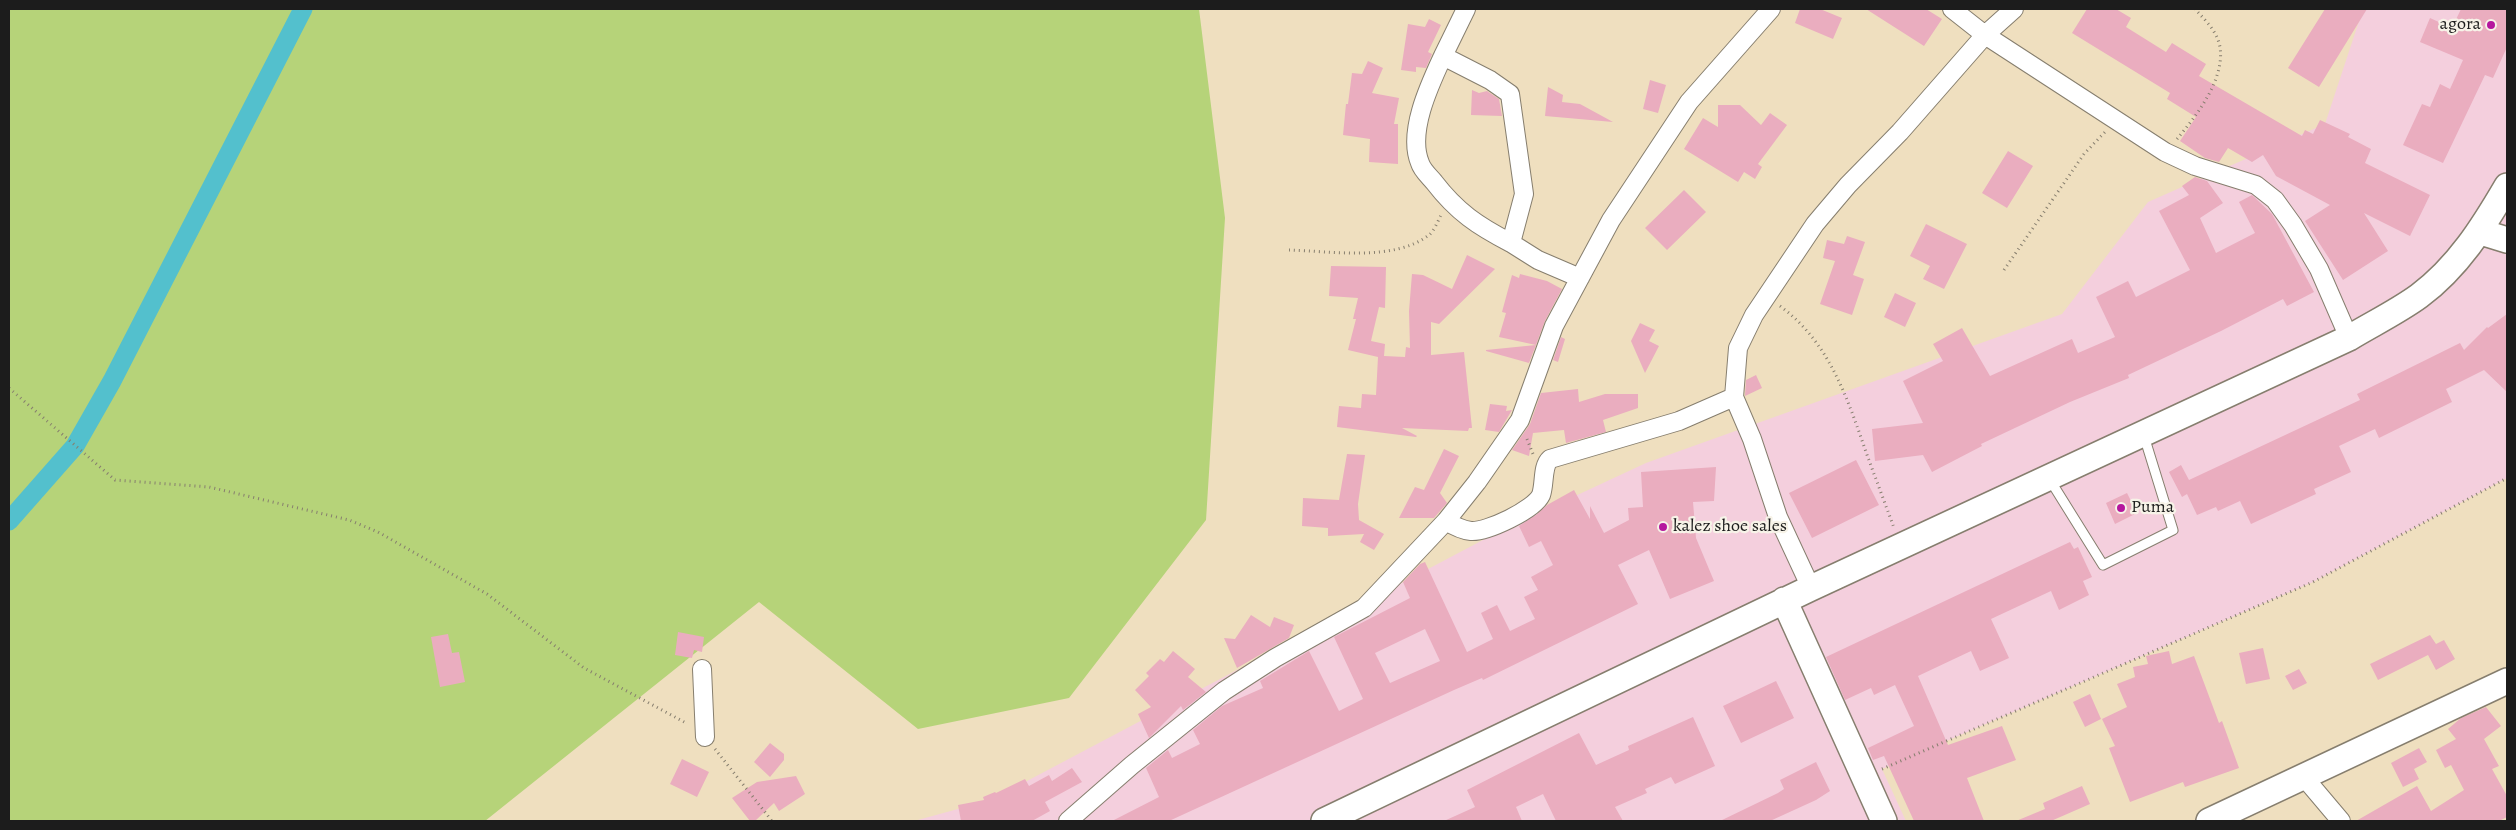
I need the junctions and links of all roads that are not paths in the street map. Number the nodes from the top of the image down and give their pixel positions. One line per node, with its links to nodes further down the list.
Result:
1 (1466, 9): 6 (street)
2 (1771, 9): 11 (street)
3 (1952, 9): 5 (street)
4 (2014, 9): 5 (street)
5 (1985, 35): 12 (street); 13 (street)
6 (1442, 56): 10 (street); 10 (street)
7 (2507, 186): 8 (main road)
8 (2481, 232): 9 (main road); 12 (main road)
9 (2507, 240)
10 (1511, 243): 11 (street)
11 (1580, 278): 16 (street)
12 (2350, 338): 14 (main road)
13 (1734, 397): 16 (street); 17 (street)
14 (2144, 434): 15 (main road); 15 (lane)
15 (2049, 477): 17 (main road)
16 (1446, 521): 23 (street)
17 (1811, 588): 18 (main road)
18 (1784, 600): 24 (main road); 25 (main road)
19 (702, 669): 21 (street)
20 (2506, 684): 22 (main road)
21 (705, 737)
22 (2303, 776): 26 (main road); 27 (street)
23 (1068, 821)
24 (1324, 821)
25 (1884, 821)
26 (2209, 821)
27 (2341, 821)

